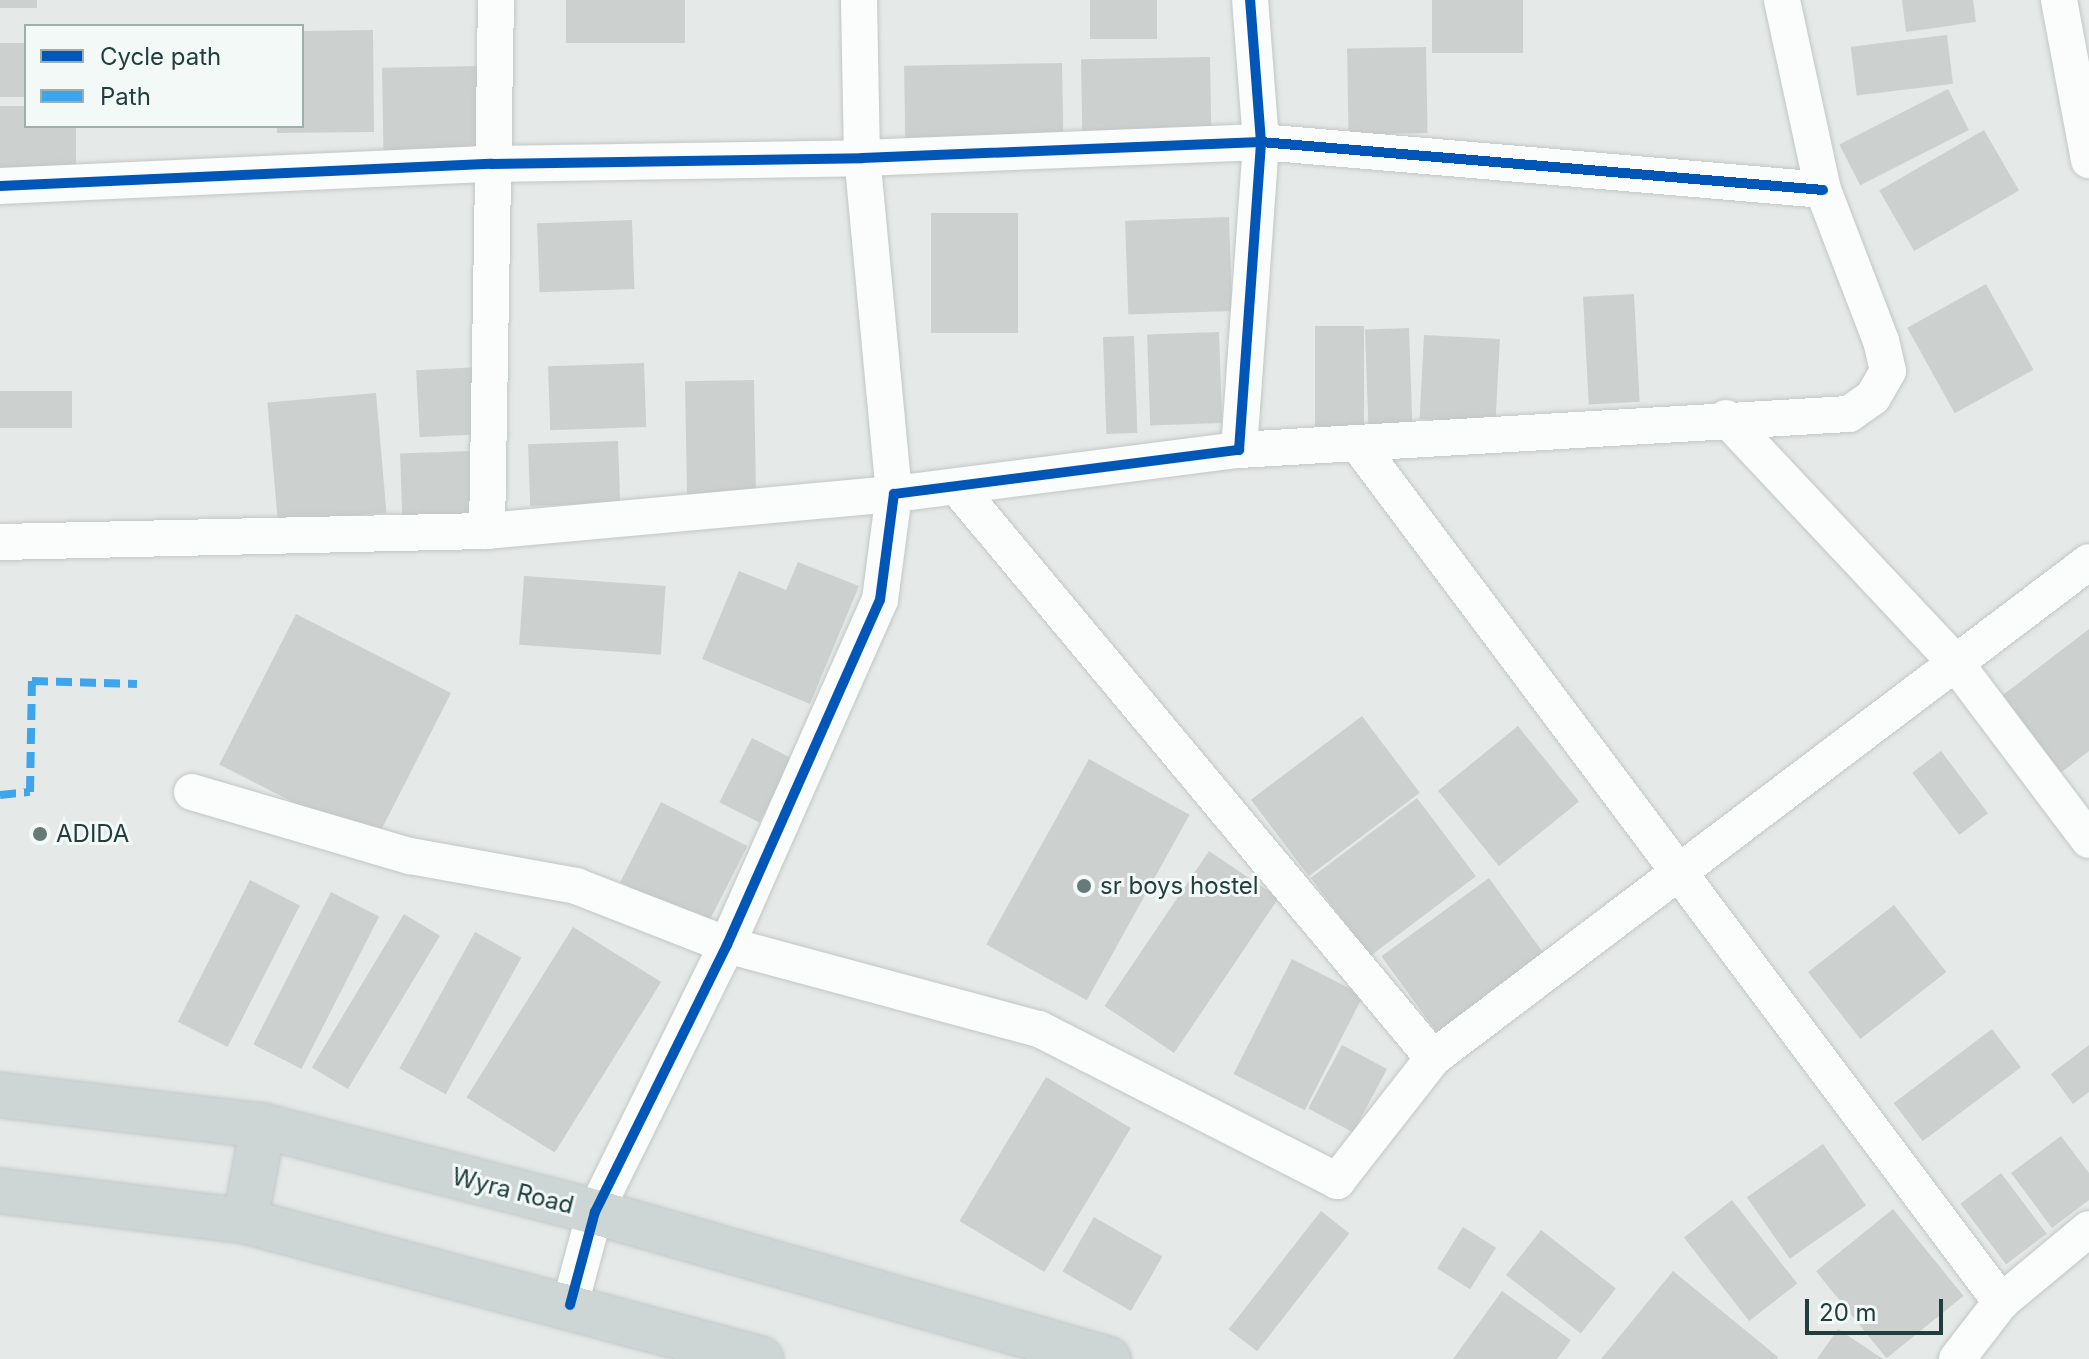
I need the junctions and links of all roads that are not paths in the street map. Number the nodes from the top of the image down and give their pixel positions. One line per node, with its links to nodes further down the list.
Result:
1 (496, 0): 9 (street)
2 (859, 0): 7 (street)
3 (1250, 0): 6 (street)
4 (1782, 0): 11 (street)
5 (2059, 0): 8 (street)
6 (1261, 142): 7 (street); 11 (street); 14 (street)
7 (862, 158): 9 (street); 16 (street)
8 (2089, 160)
9 (491, 164): 10 (street); 17 (street)
10 (0, 186)
11 (1823, 190): 12 (street)
12 (1726, 418): 13 (street); 20 (street)
13 (1360, 447): 14 (street); 23 (street)
14 (1239, 450): 15 (street)
15 (957, 487): 16 (street); 25 (street)
16 (894, 494): 17 (street); 24 (street)
17 (487, 531): 18 (street)
18 (0, 542)
19 (2089, 562): 20 (street)
20 (1954, 661): 22 (street); 23 (street)
21 (192, 792): 24 (street)
22 (2089, 840)
23 (1682, 871): 25 (street); 32 (street)
24 (727, 945): 25 (street); 29 (street)
25 (1433, 1058)
26 (0, 1095): 27 (main road, Wyra Road)
27 (263, 1126): 29 (main road, Wyra Road); 30 (main road)
28 (0, 1191): 30 (main road)
29 (595, 1212): 33 (street); 35 (main road, Wyra Road)
30 (245, 1221): 33 (main road)
31 (2089, 1229): 32 (street)
32 (2001, 1302): 36 (street)
33 (570, 1305): 34 (main road)
34 (761, 1359)
35 (1108, 1359)
36 (1957, 1359)

